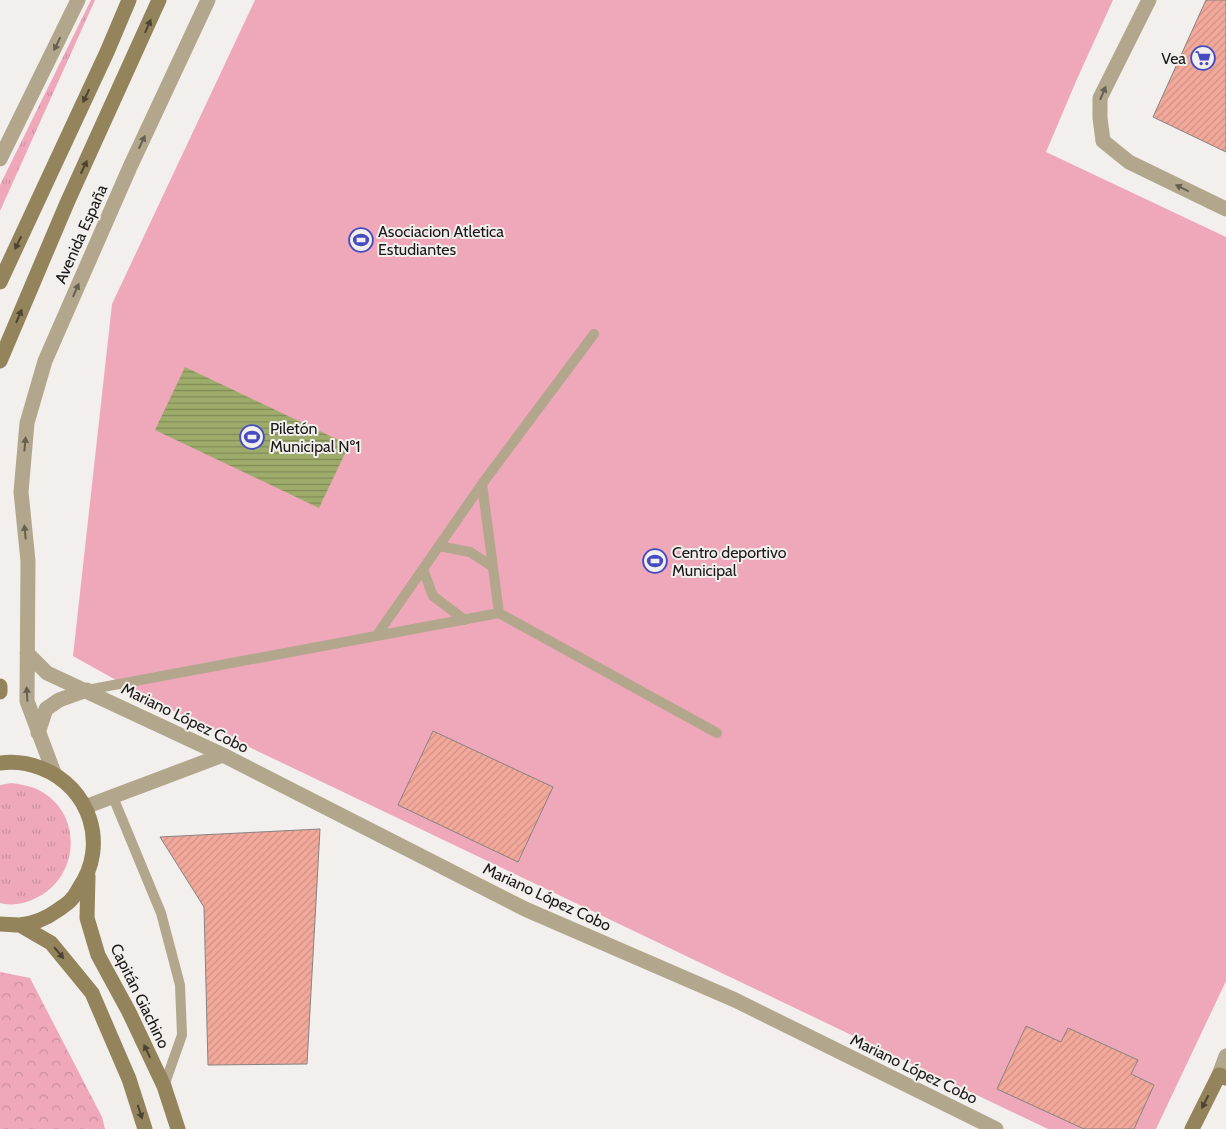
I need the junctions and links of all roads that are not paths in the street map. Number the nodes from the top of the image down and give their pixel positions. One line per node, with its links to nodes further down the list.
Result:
1 (78, 0): 6 (street, one-way to 6)
2 (129, 0): 8 (main road, one-way to 8)
3 (159, 0): 10 (main road, Avenida España, one-way to 3)
4 (208, 0): 18 (street, Avenida España, one-way to 4)
5 (1148, 0): 7 (street, one-way to 5)
6 (0, 159)
7 (1226, 209)
8 (0, 282)
9 (594, 334): 11 (lane)
10 (0, 361)
11 (482, 484): 12 (lane); 13 (lane)
12 (439, 546): 13 (lane); 14 (lane)
13 (493, 567): 15 (lane)
14 (424, 568): 16 (lane); 17 (lane)
15 (499, 613): 16 (lane); 23 (lane)
16 (465, 620): 17 (lane)
17 (377, 636): 20 (lane)
18 (26, 653): 20 (street, Mariano López Cobo); 22 (street, Avenida España, one-way to 18)
19 (0, 686): 21 (main road)
20 (87, 690): 22 (street); 24 (street, Mariano López Cobo)
21 (0, 692)
22 (38, 733): 26 (street, Avenida España)
23 (717, 733)
24 (223, 755): 27 (street); 37 (street, Mariano López Cobo)
25 (0, 763): 26 (main road)
26 (54, 773): 28 (main road)
27 (113, 796): 28 (street); 34 (lane)
28 (86, 807): 29 (main road)
29 (88, 876): 31 (main road); 34 (main road, Capitán Giachino, one-way to 29)
30 (0, 924): 31 (main road)
31 (20, 925): 35 (main road, one-way to 35)
32 (1226, 1056): 33 (street)
33 (1223, 1076): 38 (main road, one-way to 38)
34 (164, 1086): 36 (main road, Capitán Giachino)
35 (145, 1129)
36 (178, 1129)
37 (996, 1129)
38 (1192, 1129)

